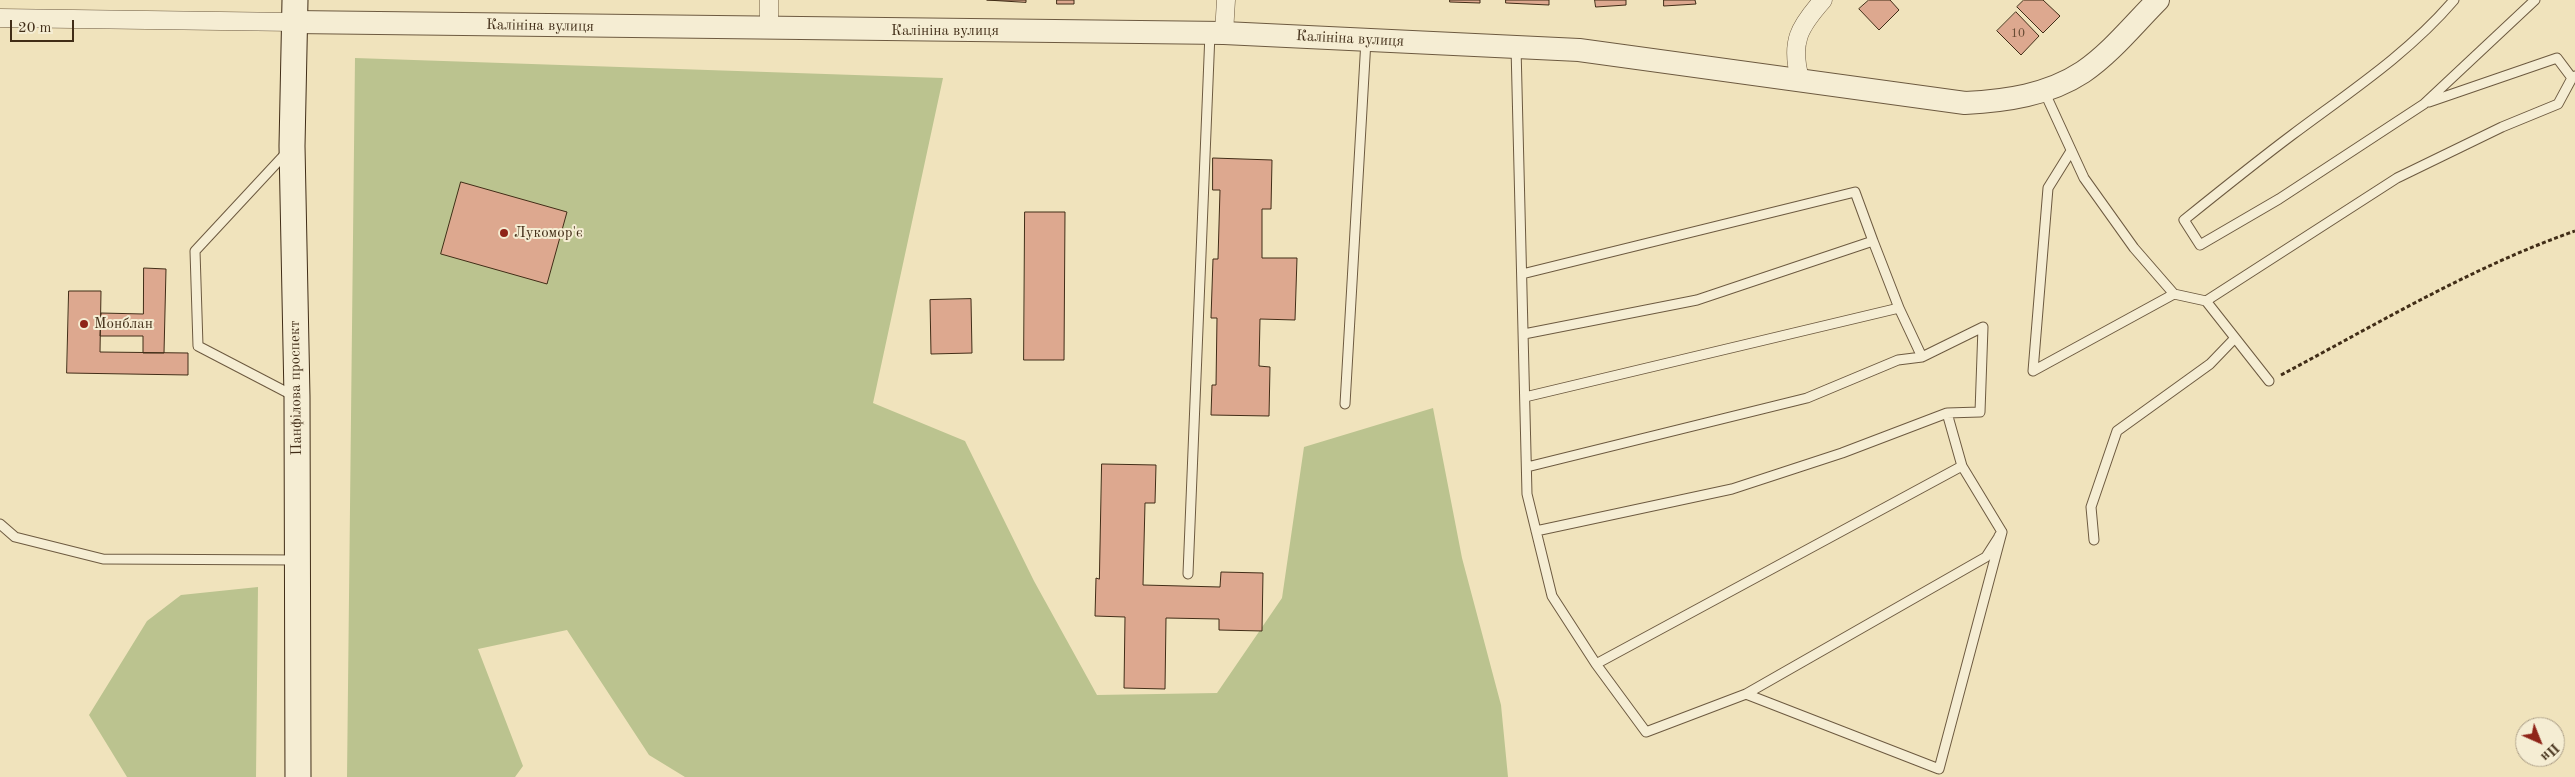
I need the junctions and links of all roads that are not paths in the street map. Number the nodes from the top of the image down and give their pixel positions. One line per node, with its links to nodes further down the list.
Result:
1 (769, 0): 9 (street)
2 (1226, 0): 10 (street)
3 (1823, 0): 14 (street)
4 (2158, 0): 15 (street, Калініна вулиця)
5 (2454, 0): 16 (lane)
6 (2535, 0): 16 (lane)
7 (294, 11): 8 (street, Калініна вулиця); 9 (street, Калініна вулиця); 17 (main road, Панфілова проспект)
8 (0, 18)
9 (769, 29): 10 (street, Калініна вулиця)
10 (1217, 33): 11 (street, Калініна вулиця); 39 (lane)
11 (1366, 40): 12 (street, Калініна вулиця); 30 (lane)
12 (1516, 47): 14 (street, Калініна вулиця); 20 (lane)
13 (2573, 77): 16 (lane); 22 (lane)
14 (1800, 79): 15 (street, Калініна вулиця)
15 (2043, 90): 18 (lane)
16 (2424, 104)
17 (292, 146): 28 (main road, Панфілова проспект); 28 (lane)
18 (2071, 151): 21 (lane); 21 (lane)
19 (1873, 240): 20 (lane); 23 (lane); 24 (lane)
20 (1522, 274): 24 (lane)
21 (2174, 294): 22 (lane)
22 (2206, 301): 25 (lane)
23 (1899, 308): 26 (lane); 29 (lane)
24 (1524, 334): 29 (lane)
25 (2235, 338): 27 (lane); 37 (lane)
26 (1922, 357): 31 (lane); 33 (lane)
27 (2270, 381)
28 (297, 397): 38 (main road, Панфілова проспект)
29 (1525, 397): 33 (lane)
30 (1345, 404)
31 (1947, 413): 32 (lane); 35 (lane)
32 (1962, 466): 36 (lane); 40 (lane)
33 (1527, 467): 35 (lane)
34 (0, 524): 38 (lane)
35 (1536, 530): 40 (lane)
36 (2002, 532): 41 (lane); 41 (lane)
37 (2094, 540)
38 (296, 560): 42 (main road, Панфілова проспект)
39 (1188, 574)
40 (1596, 664): 41 (lane)
41 (1746, 694)
42 (298, 777)

